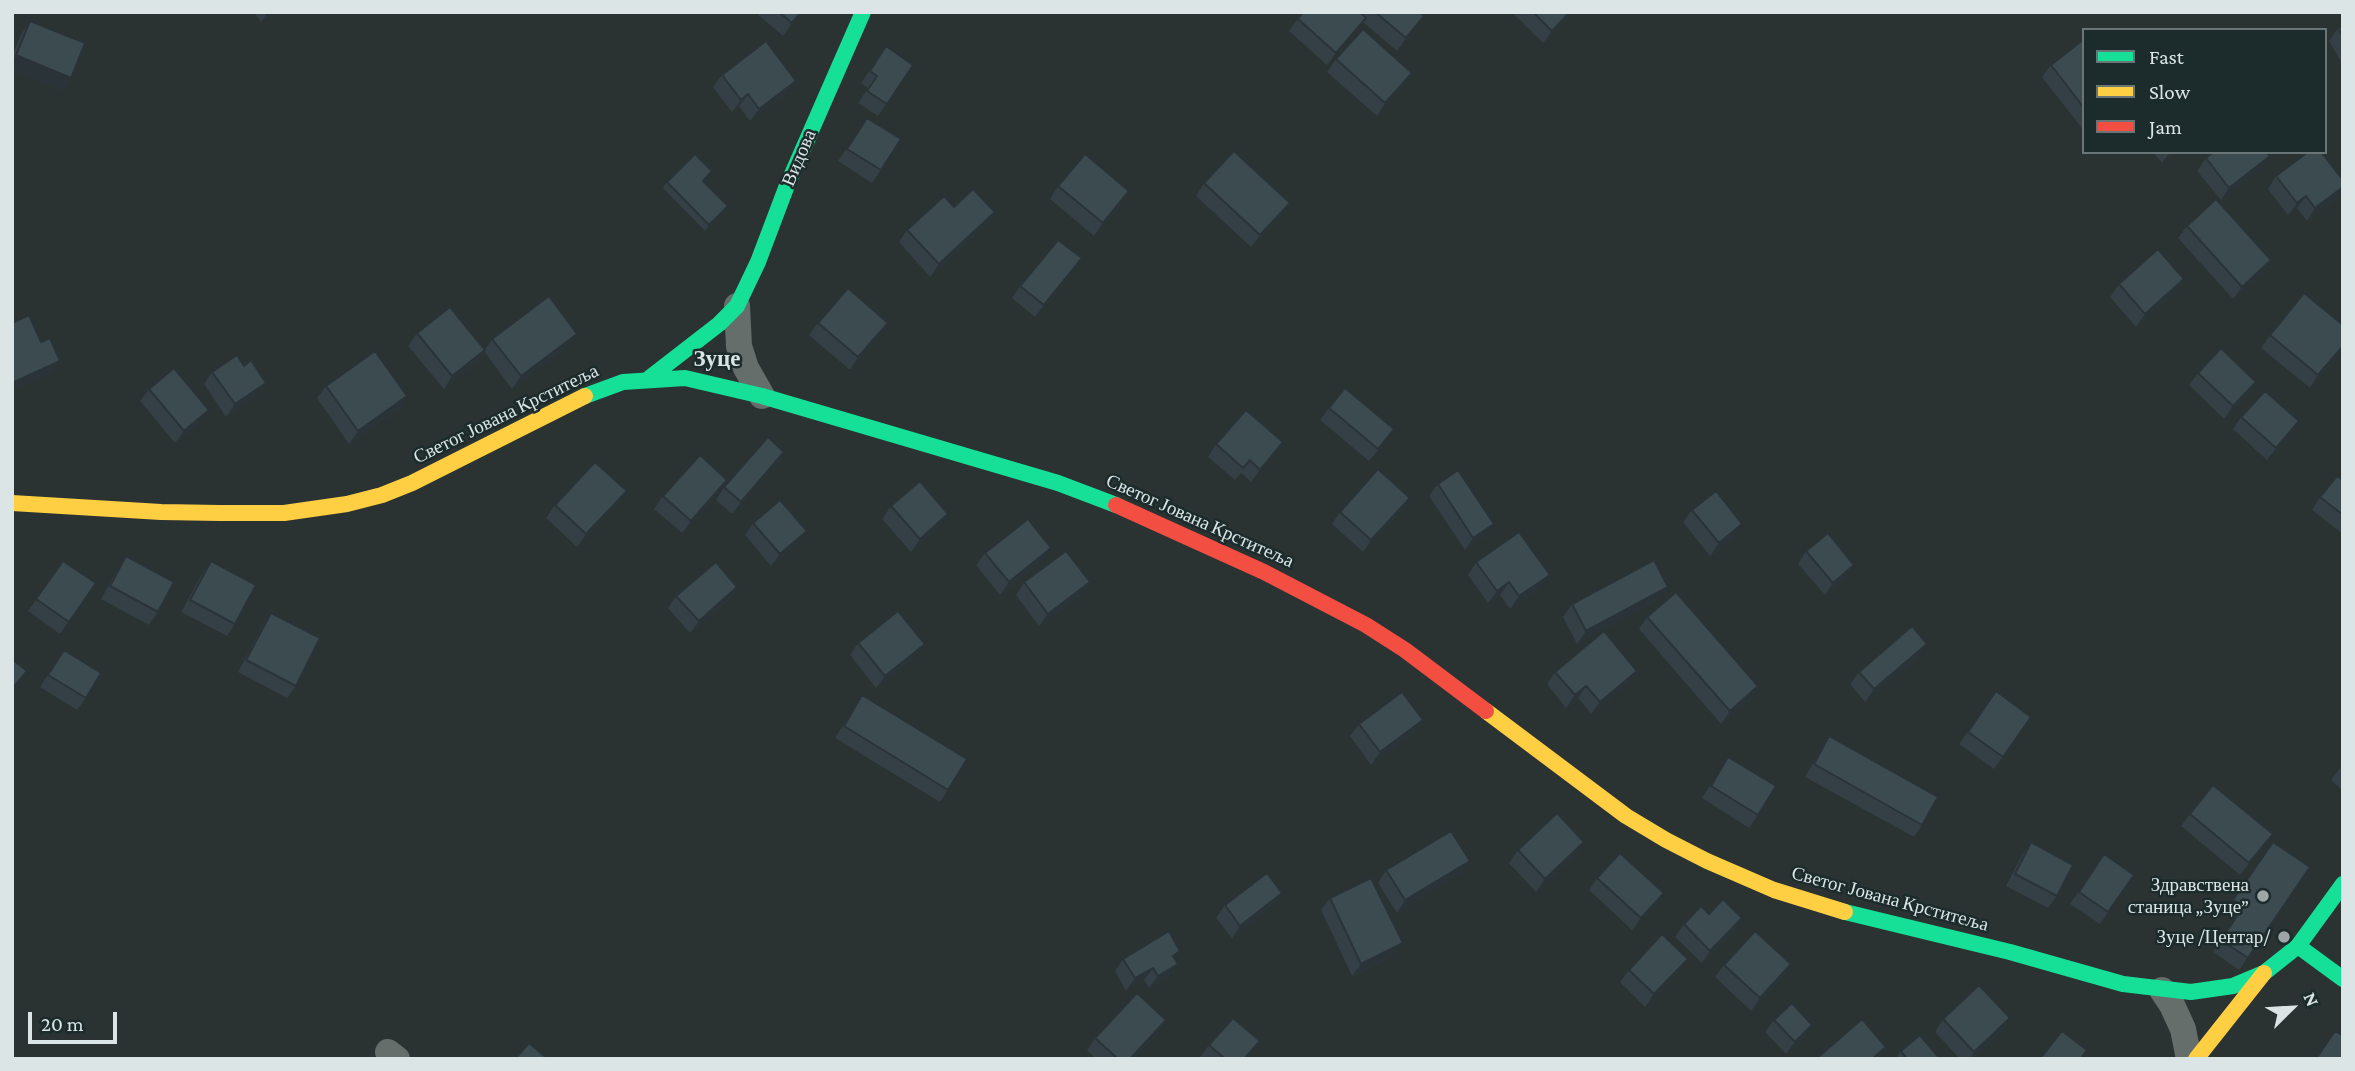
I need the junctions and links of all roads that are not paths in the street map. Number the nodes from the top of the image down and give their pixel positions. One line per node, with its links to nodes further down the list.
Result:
1 (863, 12): 2 (street, Видова)
2 (737, 306): 3 (street, Видова); 4 (street, Видова)
3 (648, 379): 4 (street, Светог Јована Крститеља); 5 (street, Светог Јована Крститеља)
4 (762, 396): 10 (street, Светог Јована Крститеља)
5 (12, 503)
6 (2343, 884): 7 (street, Светог Јована Крститеља)
7 (2298, 946): 8 (street, Светог Јована Крститеља); 9 (street)
8 (2264, 972): 10 (street, Светог Јована Крститеља); 12 (street)
9 (2343, 979)
10 (2162, 990): 11 (street)
11 (2189, 1059)
12 (2196, 1059)

